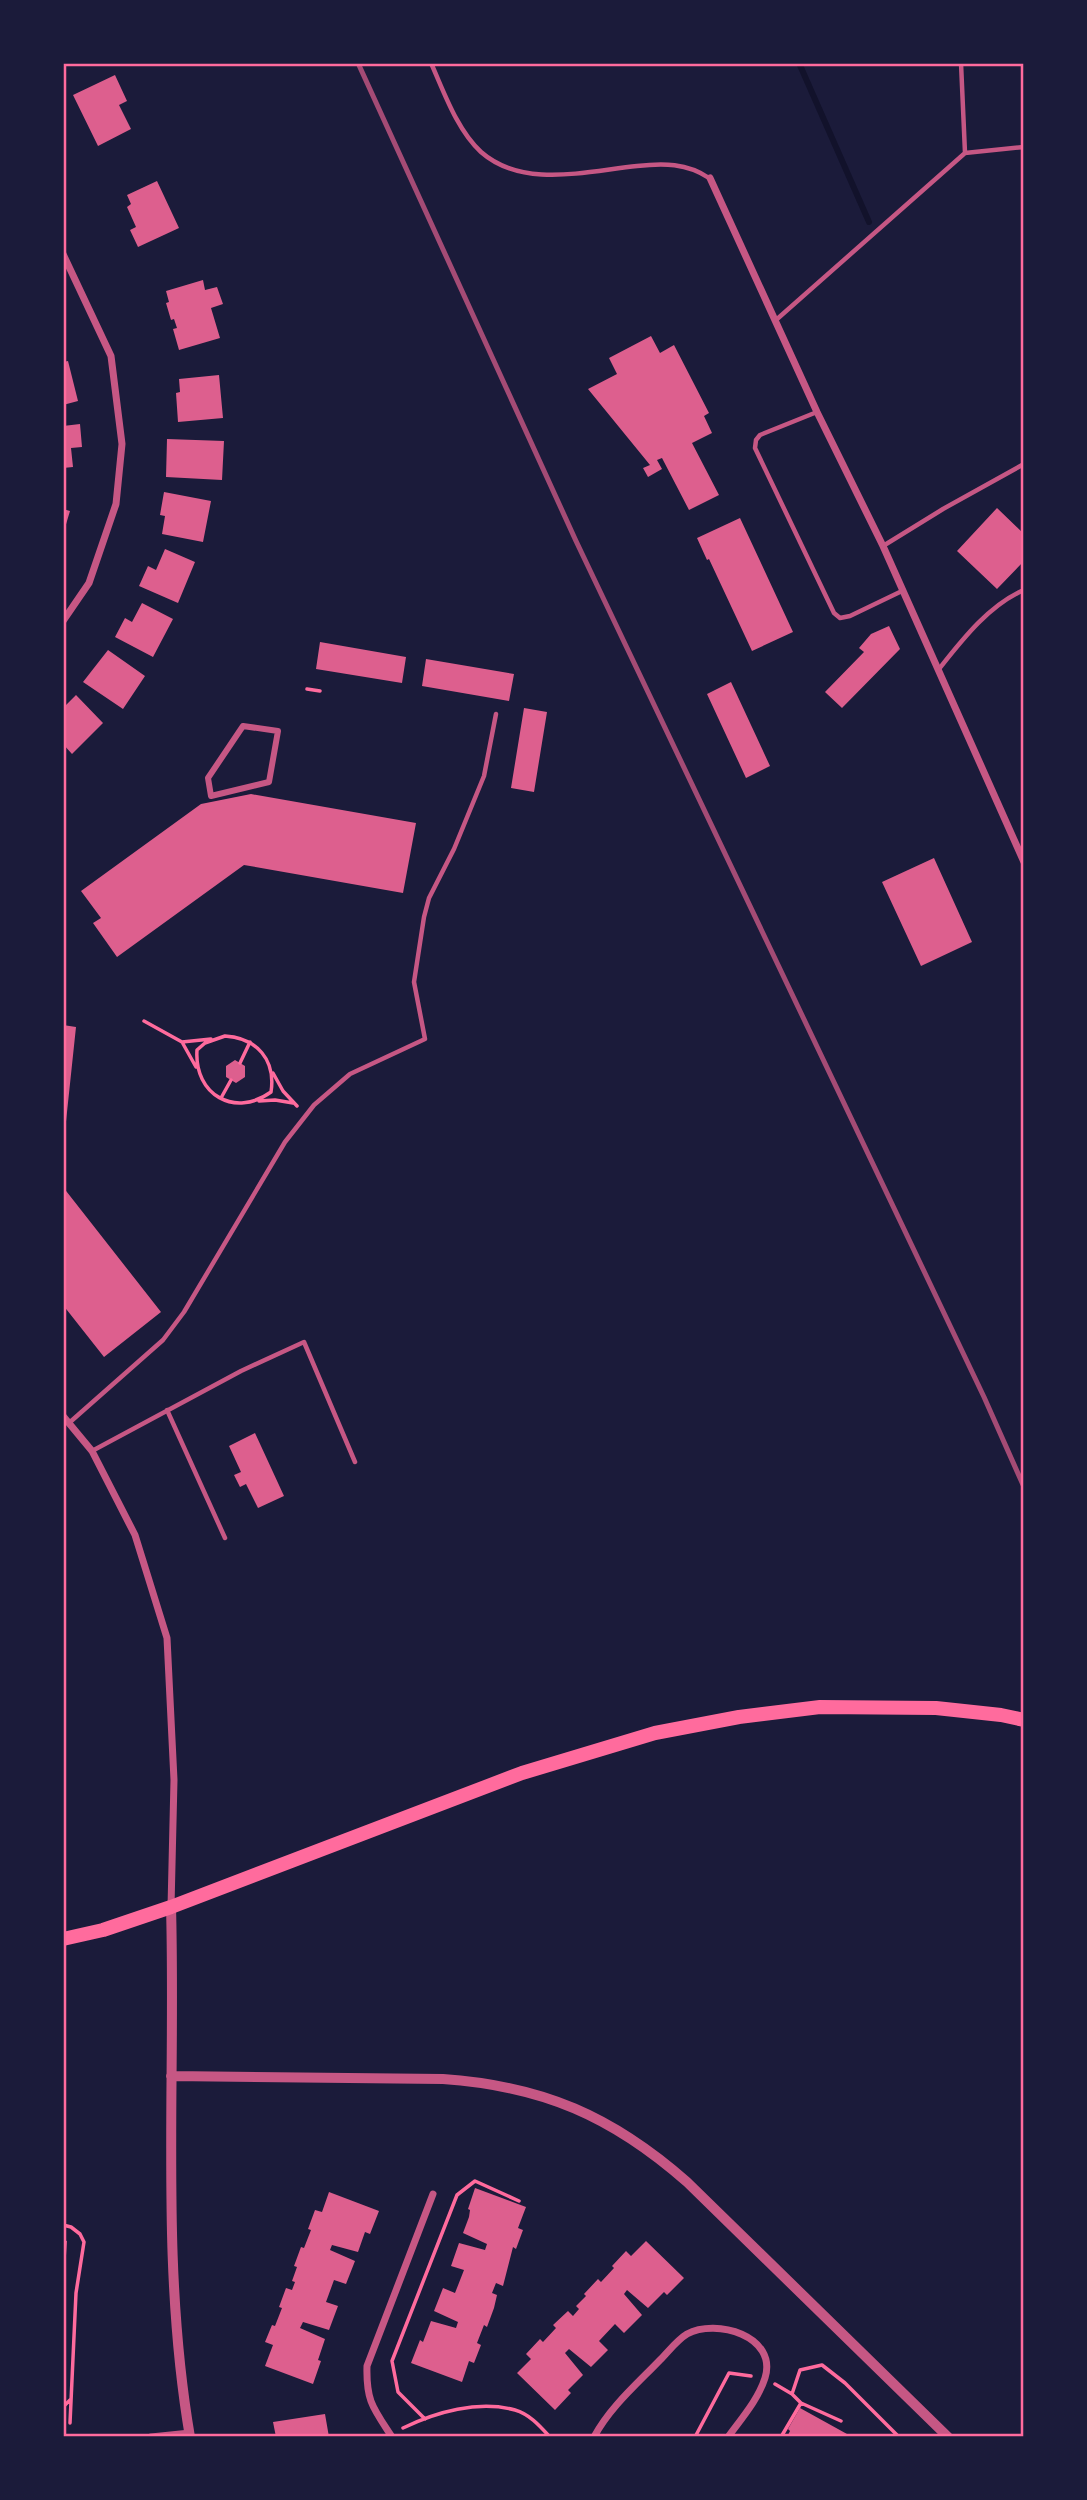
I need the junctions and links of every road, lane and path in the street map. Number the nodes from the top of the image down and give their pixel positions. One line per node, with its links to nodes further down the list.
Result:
1 (430, 63): 5 (lane)
2 (961, 63): 4 (lane)
3 (1024, 147): 4 (lane)
4 (965, 153): 7 (lane)
5 (710, 178): 7 (street)
6 (63, 254): 13 (street)
7 (775, 321): 8 (street)
8 (817, 412): 10 (street); 12 (lane)
9 (1024, 464): 10 (lane)
10 (883, 547): 12 (street)
11 (1024, 590): 14 (lane)
12 (902, 591): 14 (street)
13 (63, 621)
14 (939, 668): 19 (street)
15 (307, 688): 16 (path)
16 (320, 691)
17 (496, 714): 32 (lane)
18 (278, 731): 18 (street)
19 (1024, 862)
20 (144, 1021): 22 (path)
21 (215, 1039): 22 (path); 23 (path); 26 (path)
22 (181, 1042): 26 (path)
23 (250, 1042): 24 (path); 25 (path)
24 (240, 1063)
25 (272, 1071): 29 (path); 29 (path)
26 (198, 1073): 28 (path)
27 (231, 1080): 28 (path)
28 (221, 1098): 29 (path)
29 (252, 1102)
30 (167, 1410): 33 (lane); 34 (lane); 35 (lane)
31 (63, 1416): 32 (street)
32 (69, 1423): 33 (street)
33 (92, 1451): 37 (street)
34 (355, 1462)
35 (225, 1538)
36 (1024, 1720): 37 (highway)
37 (171, 1907): 38 (highway); 39 (street)
38 (63, 1940)
39 (171, 2076): 51 (street); 60 (street)
40 (433, 2194): 54 (street)
41 (519, 2201): 49 (path)
42 (63, 2225): 45 (path)
43 (765, 2378): 44 (path); 55 (street); 56 (path); 57 (street)
44 (792, 2394): 46 (path); 59 (path)
45 (72, 2398): 47 (path); 48 (path)
46 (801, 2403): 50 (path); 58 (path)
47 (63, 2407)
48 (64, 2417)
49 (425, 2419): 52 (path); 54 (path)
50 (841, 2421)
51 (190, 2435): 53 (street)
52 (549, 2436)
53 (151, 2437)
54 (392, 2437)
55 (594, 2437)
56 (695, 2437)
57 (728, 2437)
58 (781, 2437)
59 (899, 2437)
60 (948, 2437)

